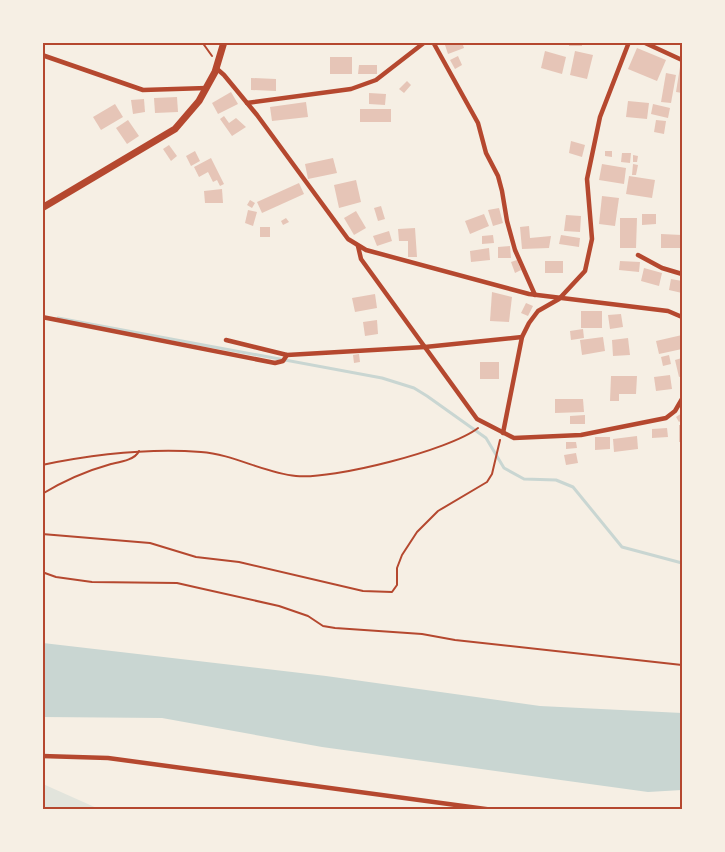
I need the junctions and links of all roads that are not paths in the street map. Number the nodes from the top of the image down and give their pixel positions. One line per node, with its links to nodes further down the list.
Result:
1 (224, 42): 8 (main road)
2 (425, 42): 10 (street)
3 (433, 42): 15 (street)
4 (629, 42): 16 (street)
5 (642, 42): 7 (street)
6 (42, 55): 9 (street)
7 (682, 60)
8 (216, 68): 9 (main road); 10 (street)
9 (207, 88): 11 (main road)
10 (247, 102): 12 (street)
11 (42, 208)
12 (358, 246): 15 (street); 21 (street)
13 (638, 255): 14 (street)
14 (682, 274)
15 (535, 295): 16 (street)
16 (559, 299): 18 (street); 19 (street)
17 (42, 317): 22 (street)
18 (682, 318)
19 (522, 337): 21 (street); 24 (street)
20 (226, 340): 22 (street)
21 (425, 348): 22 (street); 24 (street)
22 (287, 355)
23 (682, 399): 24 (street)
24 (503, 433)
25 (42, 756): 26 (street)
26 (493, 810)

